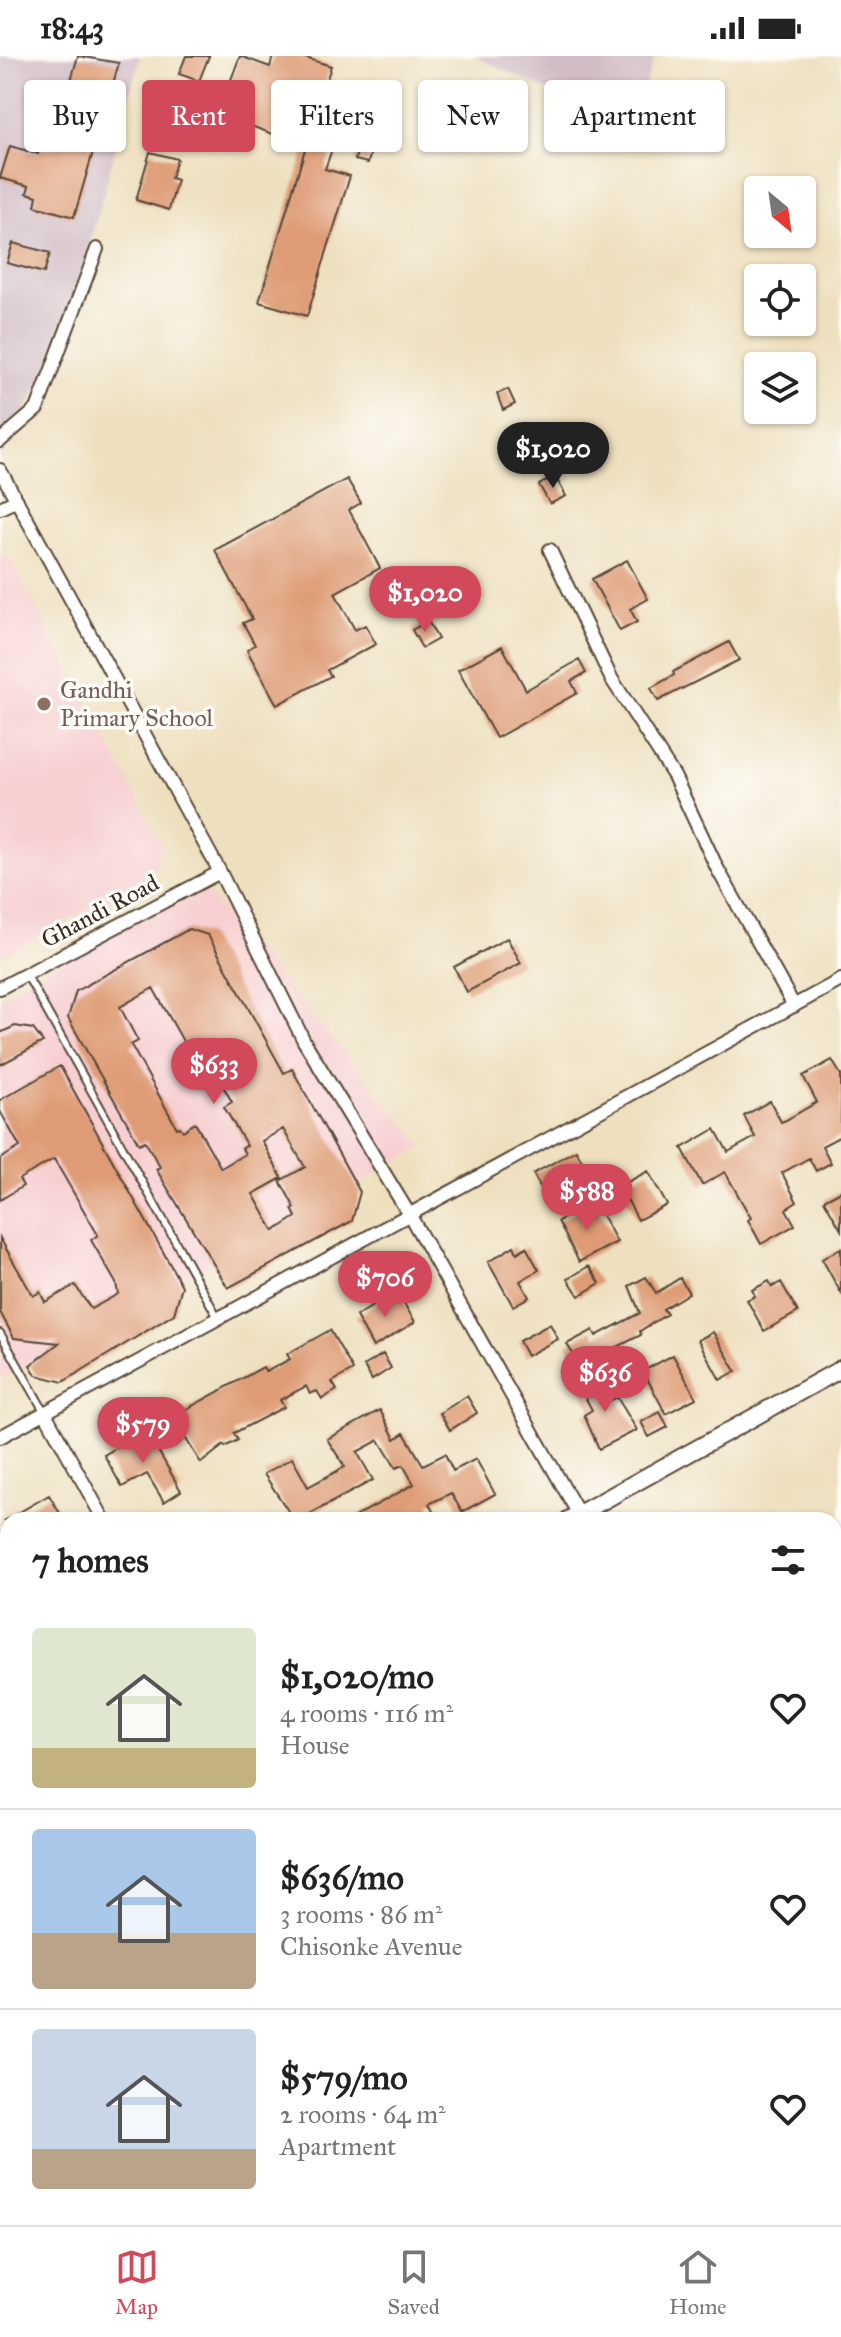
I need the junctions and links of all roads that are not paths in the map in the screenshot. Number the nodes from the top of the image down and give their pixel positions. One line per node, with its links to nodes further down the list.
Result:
1 (97, 249): 2 (street)
2 (0, 441)
3 (0, 470): 4 (street)
4 (17, 500): 5 (street); 7 (street)
5 (0, 508)
6 (550, 550): 11 (street)
7 (220, 872): 8 (street, Ghandi Road); 12 (street)
8 (26, 974): 10 (street, Ghandi Road); 13 (lane)
9 (841, 980): 11 (street)
10 (0, 988)
11 (794, 1006): 12 (street)
12 (409, 1214): 13 (street); 19 (street)
13 (217, 1316): 16 (street)
14 (0, 1333): 16 (lane)
15 (841, 1369): 20 (street)
16 (45, 1413): 17 (street); 18 (street)
17 (0, 1437)
18 (100, 1512)
19 (573, 1512)
20 (587, 1512)

